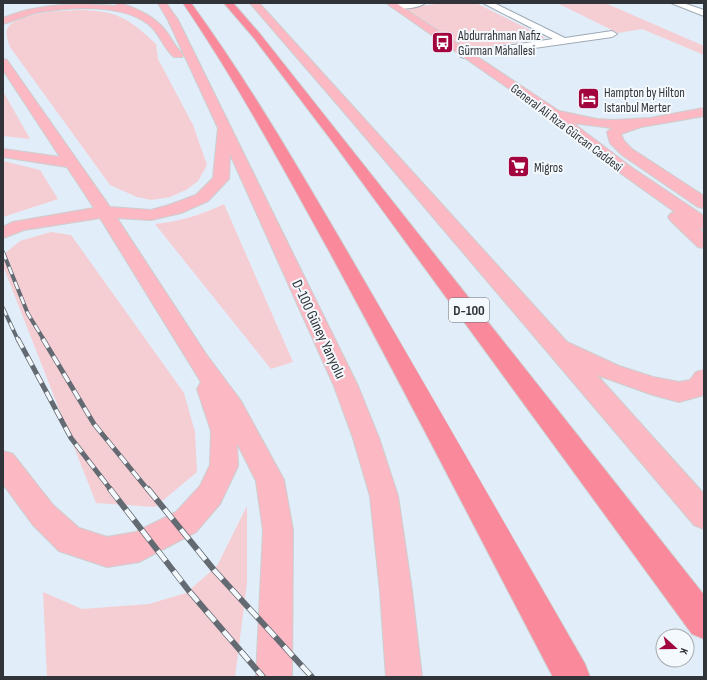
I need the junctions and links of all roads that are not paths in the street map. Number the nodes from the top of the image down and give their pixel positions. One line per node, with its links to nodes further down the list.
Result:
1 (52, 3): 11 (main road)
2 (112, 3): 12 (main road)
3 (162, 3): 19 (main road, D-100 Güney Yanyolu)
4 (187, 3): 40 (highway)
5 (228, 3): 37 (highway, D-100)
6 (254, 3): 32 (main road)
7 (421, 3): 10 (street)
8 (487, 3): 16 (street)
9 (675, 3): 13 (street)
10 (393, 4): 17 (main road, General Ali Rıza Gürcan Caddesi)
11 (11, 8)
12 (132, 10): 14 (main road); 19 (main road)
13 (704, 13)
14 (3, 21)
15 (612, 34): 16 (street)
16 (562, 40): 17 (street)
17 (466, 55): 20 (main road, General Ali Rıza Gürcan Caddesi)
18 (3, 62): 25 (main road)
19 (194, 63): 23 (main road, D-100 Güney Yanyolu)
20 (552, 112): 22 (main road); 26 (main road, General Ali Rıza Gürcan Caddesi)
21 (704, 112): 22 (main road)
22 (638, 124): 27 (main road, General Ali Rıza Gürcan Caddesi)
23 (224, 126): 28 (main road); 39 (main road, D-100 Güney Yanyolu)
24 (3, 153): 25 (main road)
25 (71, 163): 28 (main road)
26 (654, 190): 29 (main road, General Ali Rıza Gürcan Caddesi); 31 (main road)
27 (704, 203)
28 (105, 212): 30 (main road); 33 (main road)
29 (704, 224)
30 (3, 233)
31 (704, 243)
32 (556, 346): 34 (main road); 36 (main road)
33 (198, 360): 35 (main road); 38 (main road)
34 (704, 379)
35 (3, 463)
36 (704, 515)
37 (704, 622)
38 (274, 677)
39 (404, 677)
40 (572, 677)

